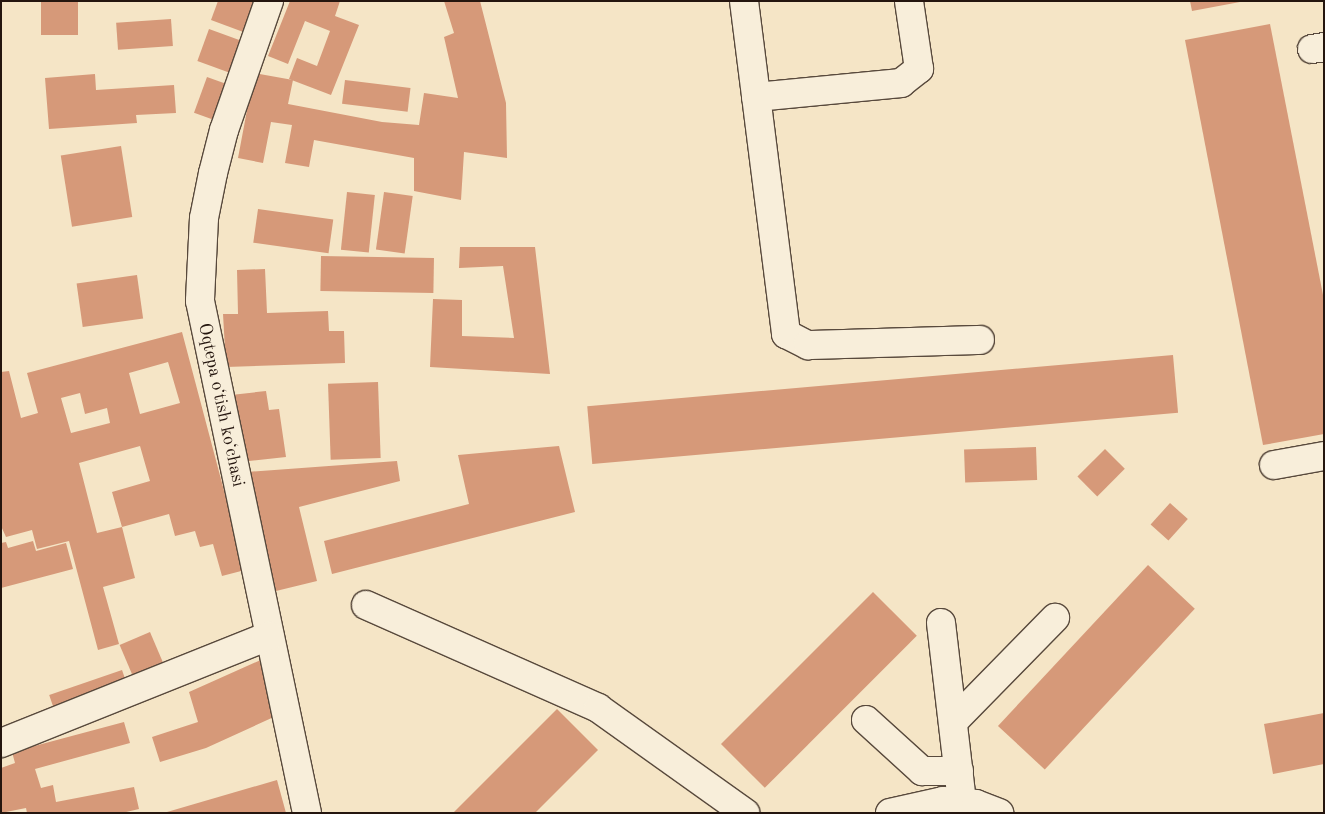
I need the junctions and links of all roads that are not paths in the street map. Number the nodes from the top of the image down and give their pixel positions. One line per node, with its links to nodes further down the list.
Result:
1 (269, 1): 11 (street, Oqtepa oʻtish koʻchasi)
2 (744, 1): 4 (street)
3 (909, 1): 4 (street)
4 (756, 97): 5 (street)
5 (980, 340)
6 (1324, 456): 7 (street)
7 (1274, 465)
8 (366, 605): 18 (street)
9 (1055, 618): 13 (street)
10 (941, 623): 13 (street)
11 (269, 636): 14 (street); 17 (street, Oqtepa oʻtish koʻchasi)
12 (866, 720): 15 (street)
13 (953, 722): 15 (street)
14 (1, 743)
15 (959, 771): 16 (street)
16 (962, 803): 19 (street); 20 (street)
17 (307, 813)
18 (746, 813)
19 (890, 813)
20 (999, 813)

